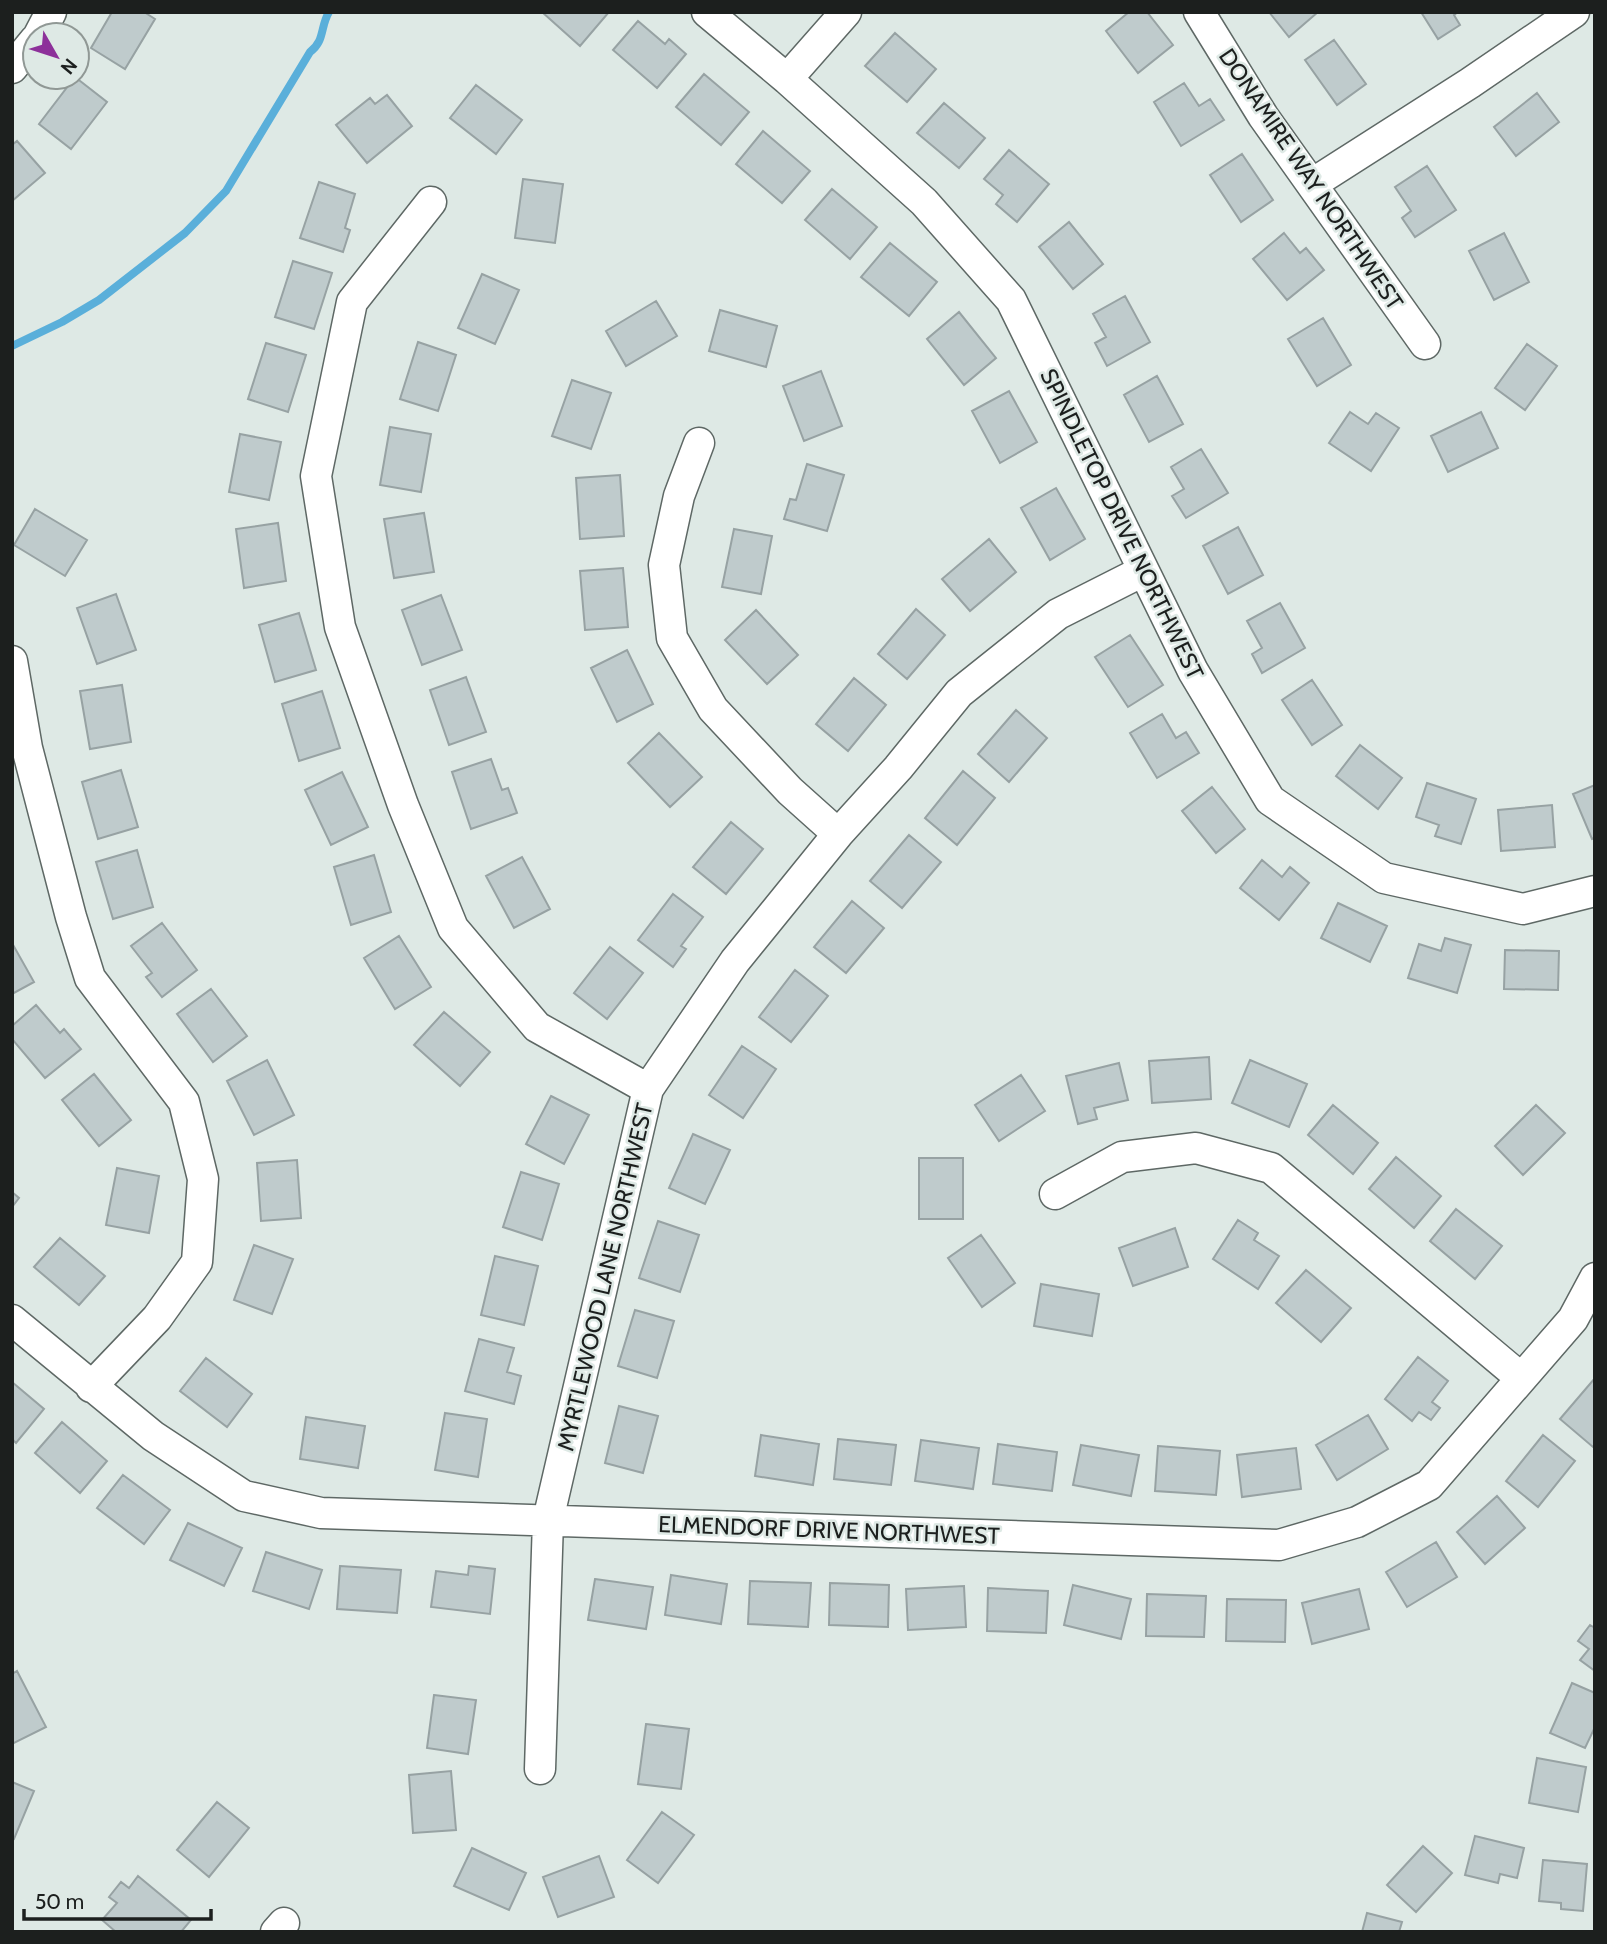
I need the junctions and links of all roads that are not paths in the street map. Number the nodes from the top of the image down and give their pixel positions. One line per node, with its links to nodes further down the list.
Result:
1 (707, 12): 5 (street, SPINDLETOP DRIVE NORTHWEST)
2 (846, 12): 5 (street)
3 (1199, 12): 6 (street, DONAMIRE WAY NORTHWEST)
4 (1574, 12): 6 (street)
5 (787, 79): 10 (street, SPINDLETOP DRIVE NORTHWEST)
6 (1312, 184): 8 (street, DONAMIRE WAY NORTHWEST)
7 (431, 202): 14 (street)
8 (1425, 344)
9 (699, 443): 12 (street)
10 (1143, 571): 12 (street, MYRTLEWOOD LANE NORTHWEST); 13 (street, SPINDLETOP DRIVE NORTHWEST)
11 (12, 661): 19 (street)
12 (838, 834): 14 (street, MYRTLEWOOD LANE NORTHWEST)
13 (1595, 891)
14 (648, 1089): 20 (street, MYRTLEWOOD LANE NORTHWEST)
15 (1055, 1194): 18 (street)
16 (1595, 1278): 18 (street, ELMENDORF DRIVE NORTHWEST)
17 (12, 1320): 19 (street, ELMENDORF DRIVE NORTHWEST)
18 (1521, 1378): 20 (street, ELMENDORF DRIVE NORTHWEST)
19 (91, 1387): 20 (street, ELMENDORF DRIVE NORTHWEST)
20 (548, 1520): 21 (street, MYRTLEWOOD LANE NORTHWEST)
21 (540, 1769)

